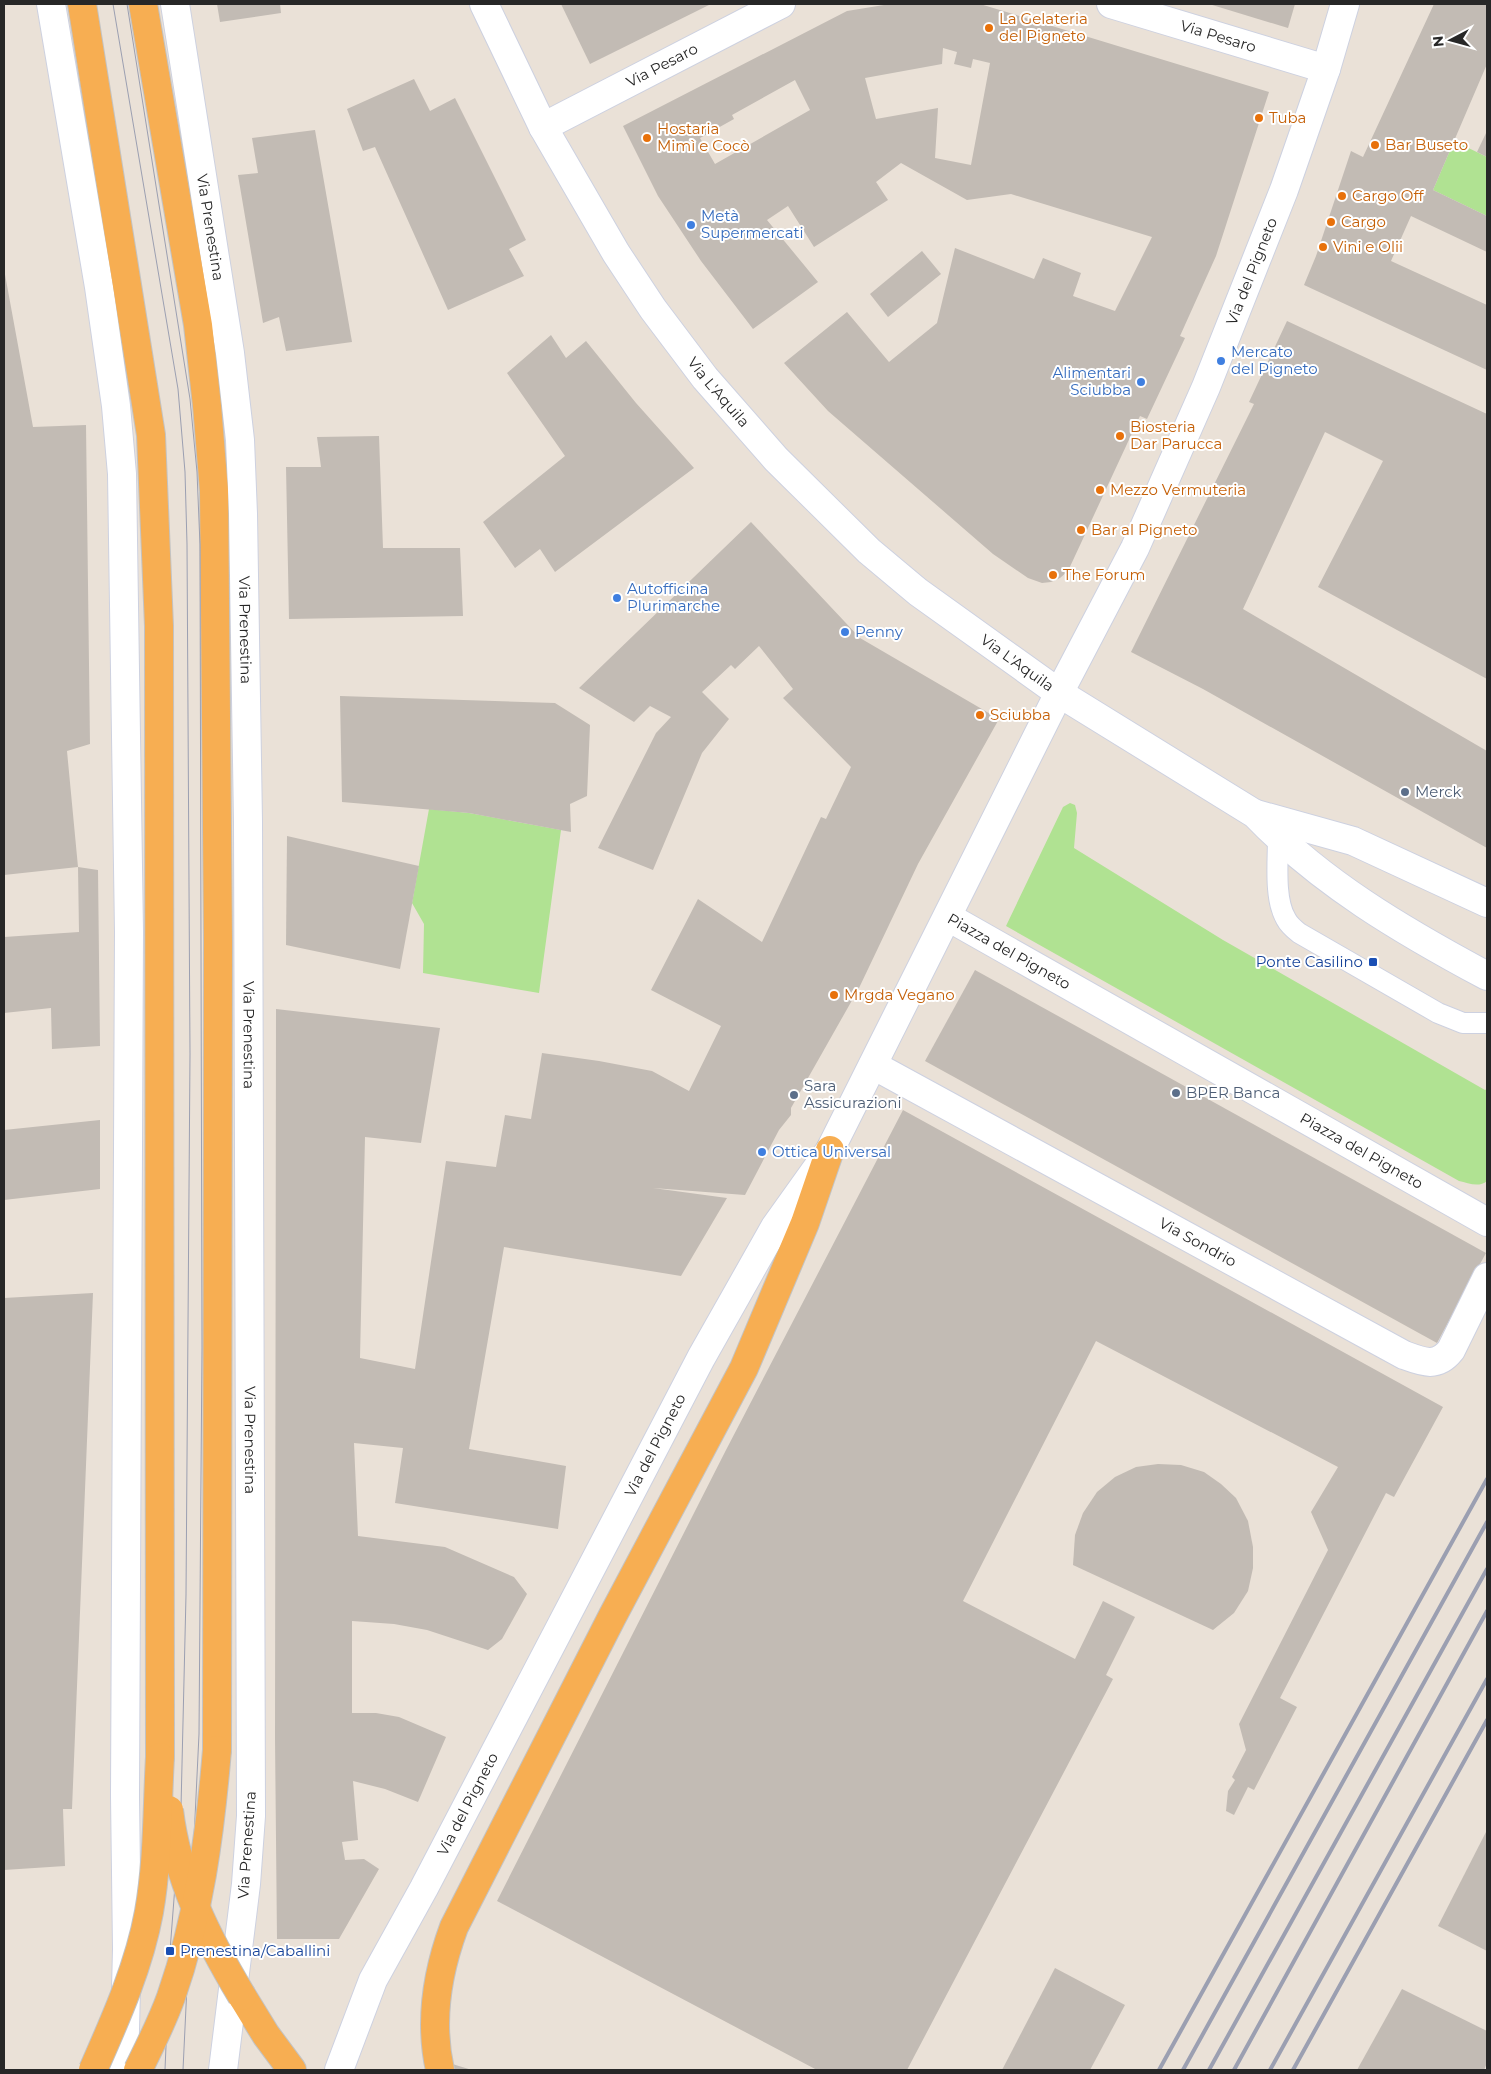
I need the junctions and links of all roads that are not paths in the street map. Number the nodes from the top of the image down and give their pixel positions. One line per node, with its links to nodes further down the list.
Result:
1 (51, 4): 24 (main road)
2 (82, 4): 22 (highway)
3 (143, 4): 25 (highway, bridge)
4 (175, 4): 26 (main road, Via Prenestina)
5 (484, 4): 10 (main road, Via L'Aquila)
6 (781, 4): 10 (main road, Via Pesaro)
7 (1111, 4): 9 (main road, Via Pesaro)
8 (1345, 4): 9 (main road, Via del Pigneto)
9 (1326, 69): 11 (main road, Via del Pigneto)
10 (543, 127): 11 (main road, Via L'Aquila)
11 (1059, 693): 12 (main road); 15 (main road, Piazza del Pigneto)
12 (1255, 814): 13 (main road); 14 (main road)
13 (1278, 838): 16 (main road); 17 (lane)
14 (1487, 903)
15 (948, 917): 18 (main road, Via del Pigneto); 20 (main road, Piazza del Pigneto)
16 (1487, 976)
17 (1487, 1023)
18 (873, 1065): 19 (main road, Via del Pigneto); 21 (main road, Via Sondrio)
19 (830, 1150): 28 (main road, Via del Pigneto); 29 (highway)
20 (1487, 1222)
21 (1487, 1277)
22 (160, 1757): 23 (highway, bridge); 27 (highway, bridge)
23 (93, 2070)
24 (124, 2070)
25 (138, 2070)
26 (223, 2070)
27 (292, 2070)
28 (339, 2070)
29 (440, 2070)

